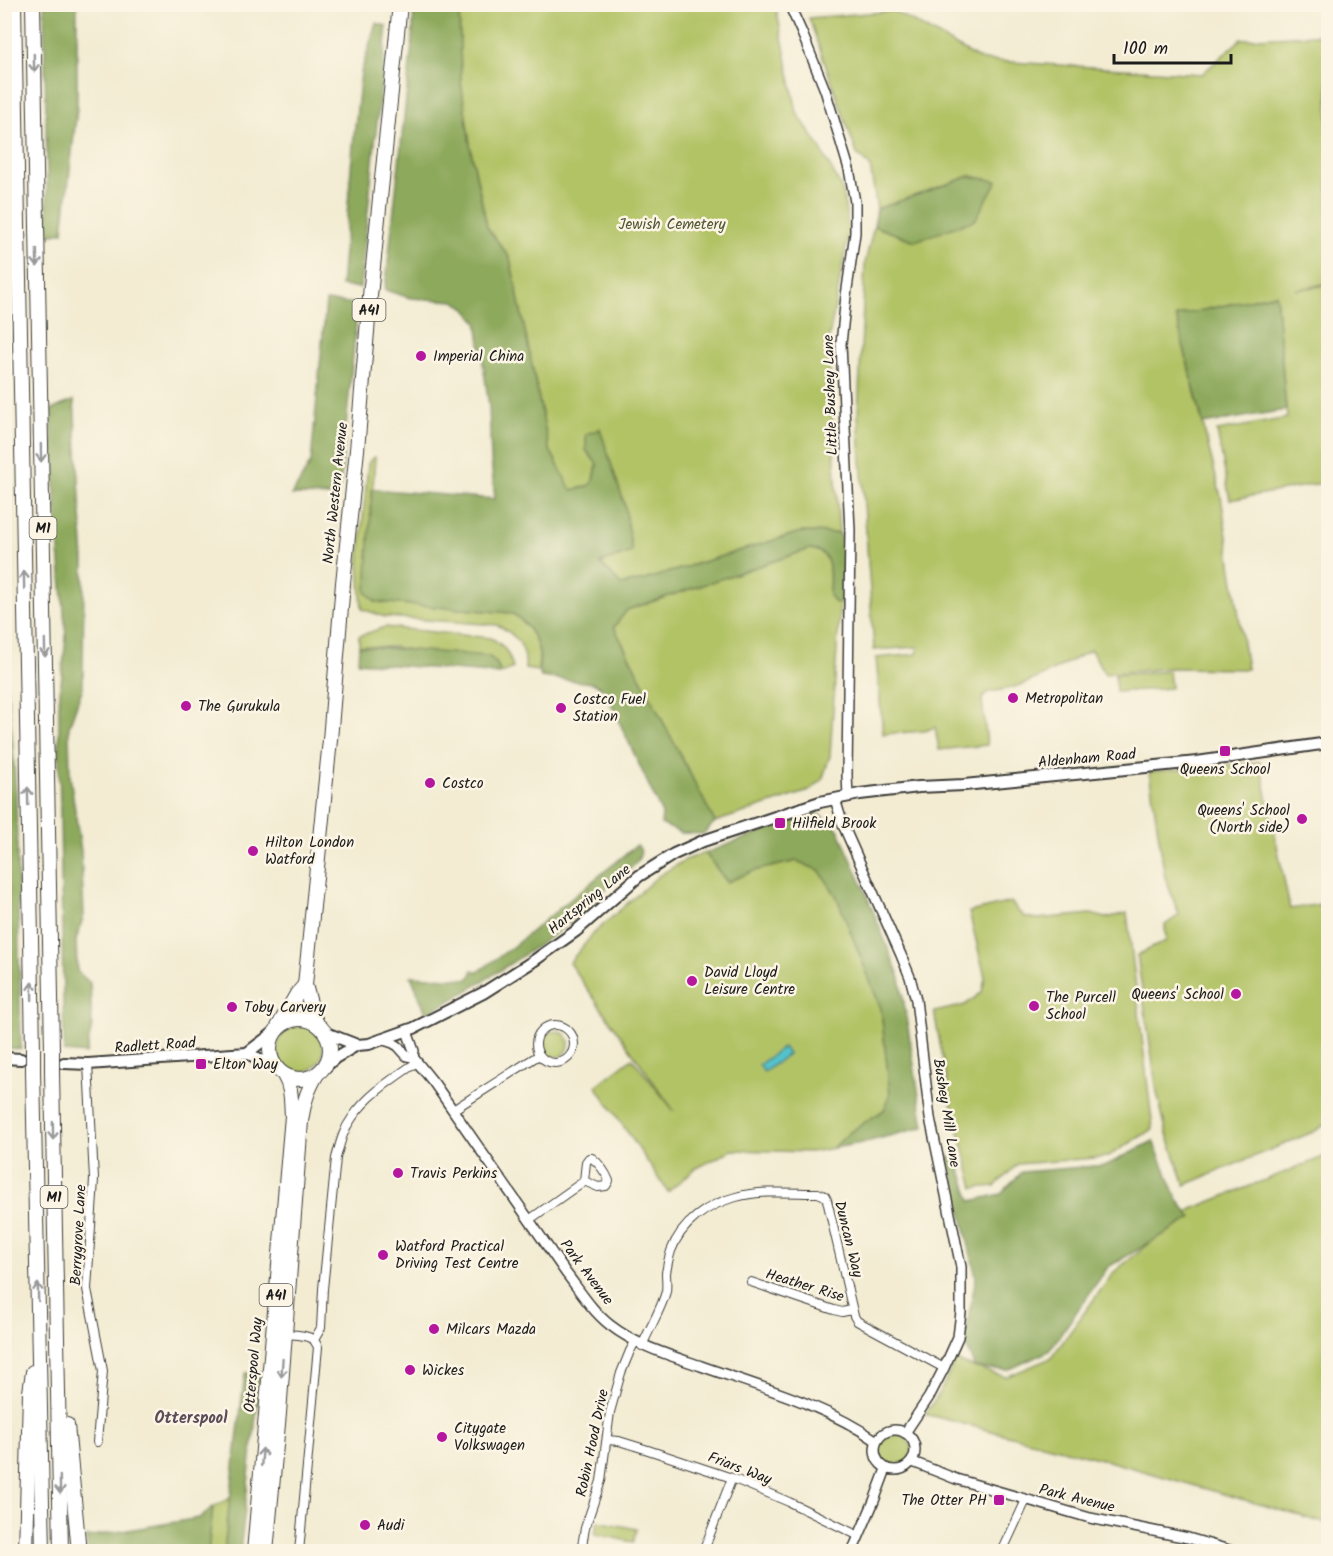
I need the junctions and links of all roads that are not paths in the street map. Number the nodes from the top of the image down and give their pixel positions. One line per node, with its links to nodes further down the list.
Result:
1 (14, 4): 29 (highway, M1, one-way to 1, bridge)
2 (33, 4): 28 (highway, M1, one-way to 28, bridge)
3 (400, 4): 8 (highway, North Western Avenue / A41)
4 (789, 4): 6 (street, Little Bushey Lane)
5 (1329, 743): 6 (main road, Aldenham Road)
6 (848, 796): 7 (main road, Hartspring Lane)
7 (835, 799): 11 (main road, Hartspring Lane); 33 (street, Bushey Mill Lane)
8 (305, 985): 9 (highway, North Western Avenue / A41); 10 (highway, North Western Avenue / A41)
9 (321, 1029): 10 (highway); 13 (main road); 21 (highway)
10 (276, 1030): 14 (main road); 22 (highway)
11 (407, 1031): 12 (main road, Hartspring Lane); 18 (street, Park Avenue)
12 (381, 1039): 13 (main road, Hartspring Lane); 18 (street, Park Avenue)
13 (357, 1045): 21 (main road, Hartspring Lane)
14 (247, 1053): 20 (main road, Radlett Road); 22 (main road)
15 (539, 1054): 15 (street); 23 (street)
16 (4, 1058): 17 (main road)
17 (21, 1059)
18 (415, 1060): 23 (street, Park Avenue); 31 (street)
19 (64, 1063): 20 (main road, Radlett Road)
20 (88, 1064): 38 (street, Berrygrove Lane)
21 (320, 1071): 22 (highway); 30 (highway, Otterspool Way / A41)
22 (280, 1072): 49 (highway, Otterspool Way / A41, one-way to 22)
23 (453, 1110): 25 (street, Park Avenue)
24 (584, 1181): 25 (street)
25 (530, 1220): 32 (street, Park Avenue)
26 (751, 1282): 27 (street, Heather Rise)
27 (852, 1310): 32 (street, Duncan Way); 33 (street)
28 (57, 1322): 47 (highway, M1, one-way to 47); 48 (highway, M1)
29 (39, 1334): 45 (highway, M1); 46 (highway, M1)
30 (285, 1334): 31 (street, Otterspool Way); 34 (highway, Otterspool Way / A41, one-way to 34)
31 (314, 1340): 52 (street)
32 (638, 1344): 36 (street, Robin Hood Drive); 37 (street, Park Avenue)
33 (944, 1368): 35 (street, Bushey Mill Lane)
34 (279, 1413): 50 (highway, Otterspool Way / A41); 51 (highway)
35 (905, 1433): 37 (street); 39 (street)
36 (607, 1440): 41 (street, Friars Way); 53 (street, Robin Hood Drive)
37 (877, 1440): 40 (street)
38 (97, 1442)
39 (913, 1462): 40 (street); 42 (street, Park Avenue)
40 (886, 1469): 43 (street)
41 (732, 1478): 43 (street, Friars Way); 54 (street)
42 (1026, 1500): 44 (street); 57 (street, Park Avenue)
43 (859, 1536): 55 (street)
44 (1003, 1550): 56 (street)
45 (27, 1551)
46 (43, 1551)
47 (61, 1551)
48 (80, 1551)
49 (252, 1551)
50 (266, 1551)
51 (272, 1551)
52 (299, 1551)
53 (581, 1551)
54 (703, 1551)
55 (852, 1551)
56 (1012, 1551)
57 (1236, 1551)

